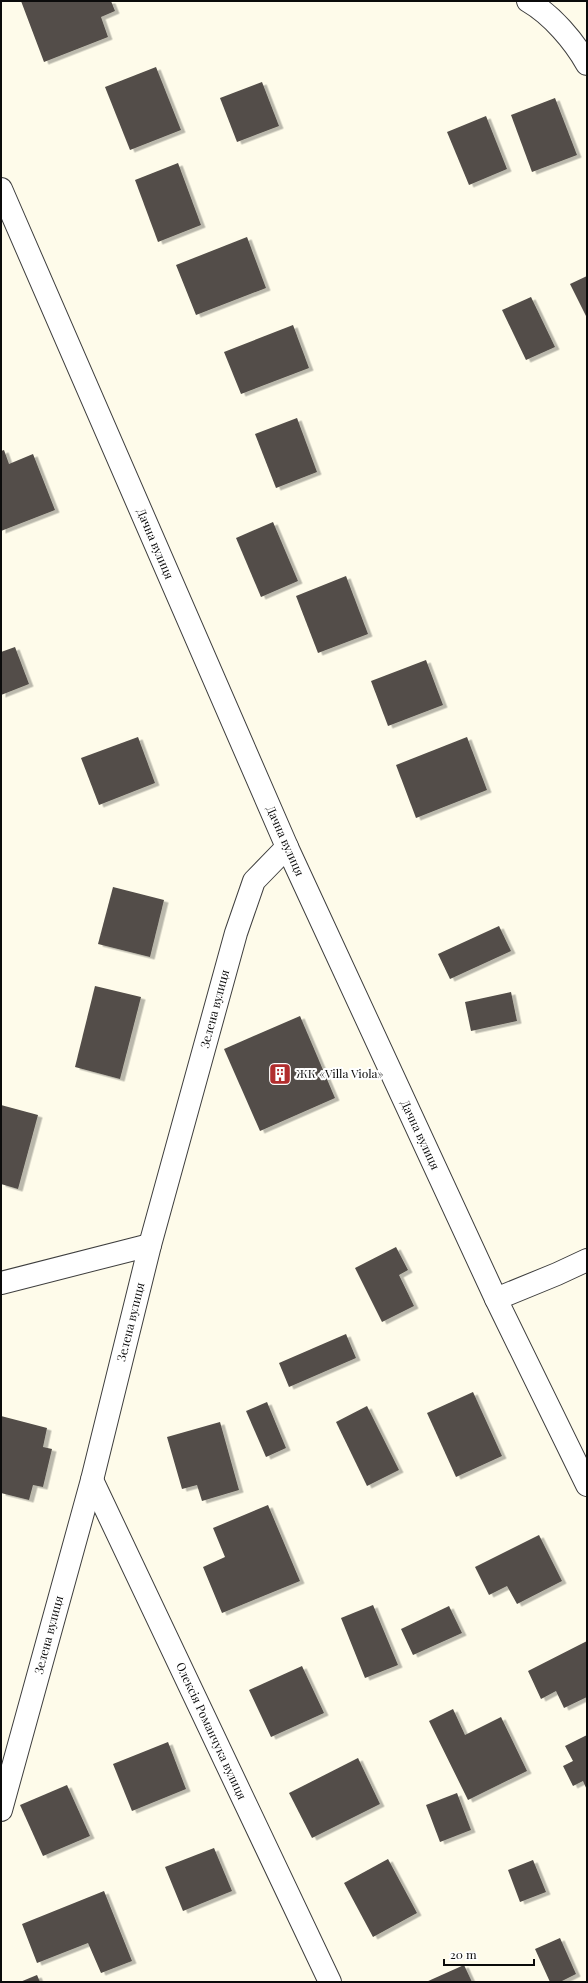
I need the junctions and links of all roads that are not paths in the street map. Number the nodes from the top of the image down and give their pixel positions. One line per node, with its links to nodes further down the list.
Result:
1 (528, 1): 2 (street)
2 (587, 64)
3 (1, 188): 4 (street, Дачна вулиця)
4 (287, 847): 5 (street, Зелена вулиця); 8 (street, Дачна вулиця)
5 (150, 1245): 7 (street); 9 (street, Зелена вулиця)
6 (587, 1260): 8 (street)
7 (1, 1283)
8 (496, 1298): 10 (street, Дачна вулиця)
9 (92, 1480): 11 (street, Зелена вулиця); 12 (street, Олексія Романчука вулиця)
10 (587, 1485)
11 (1, 1810)
12 (330, 1982)

